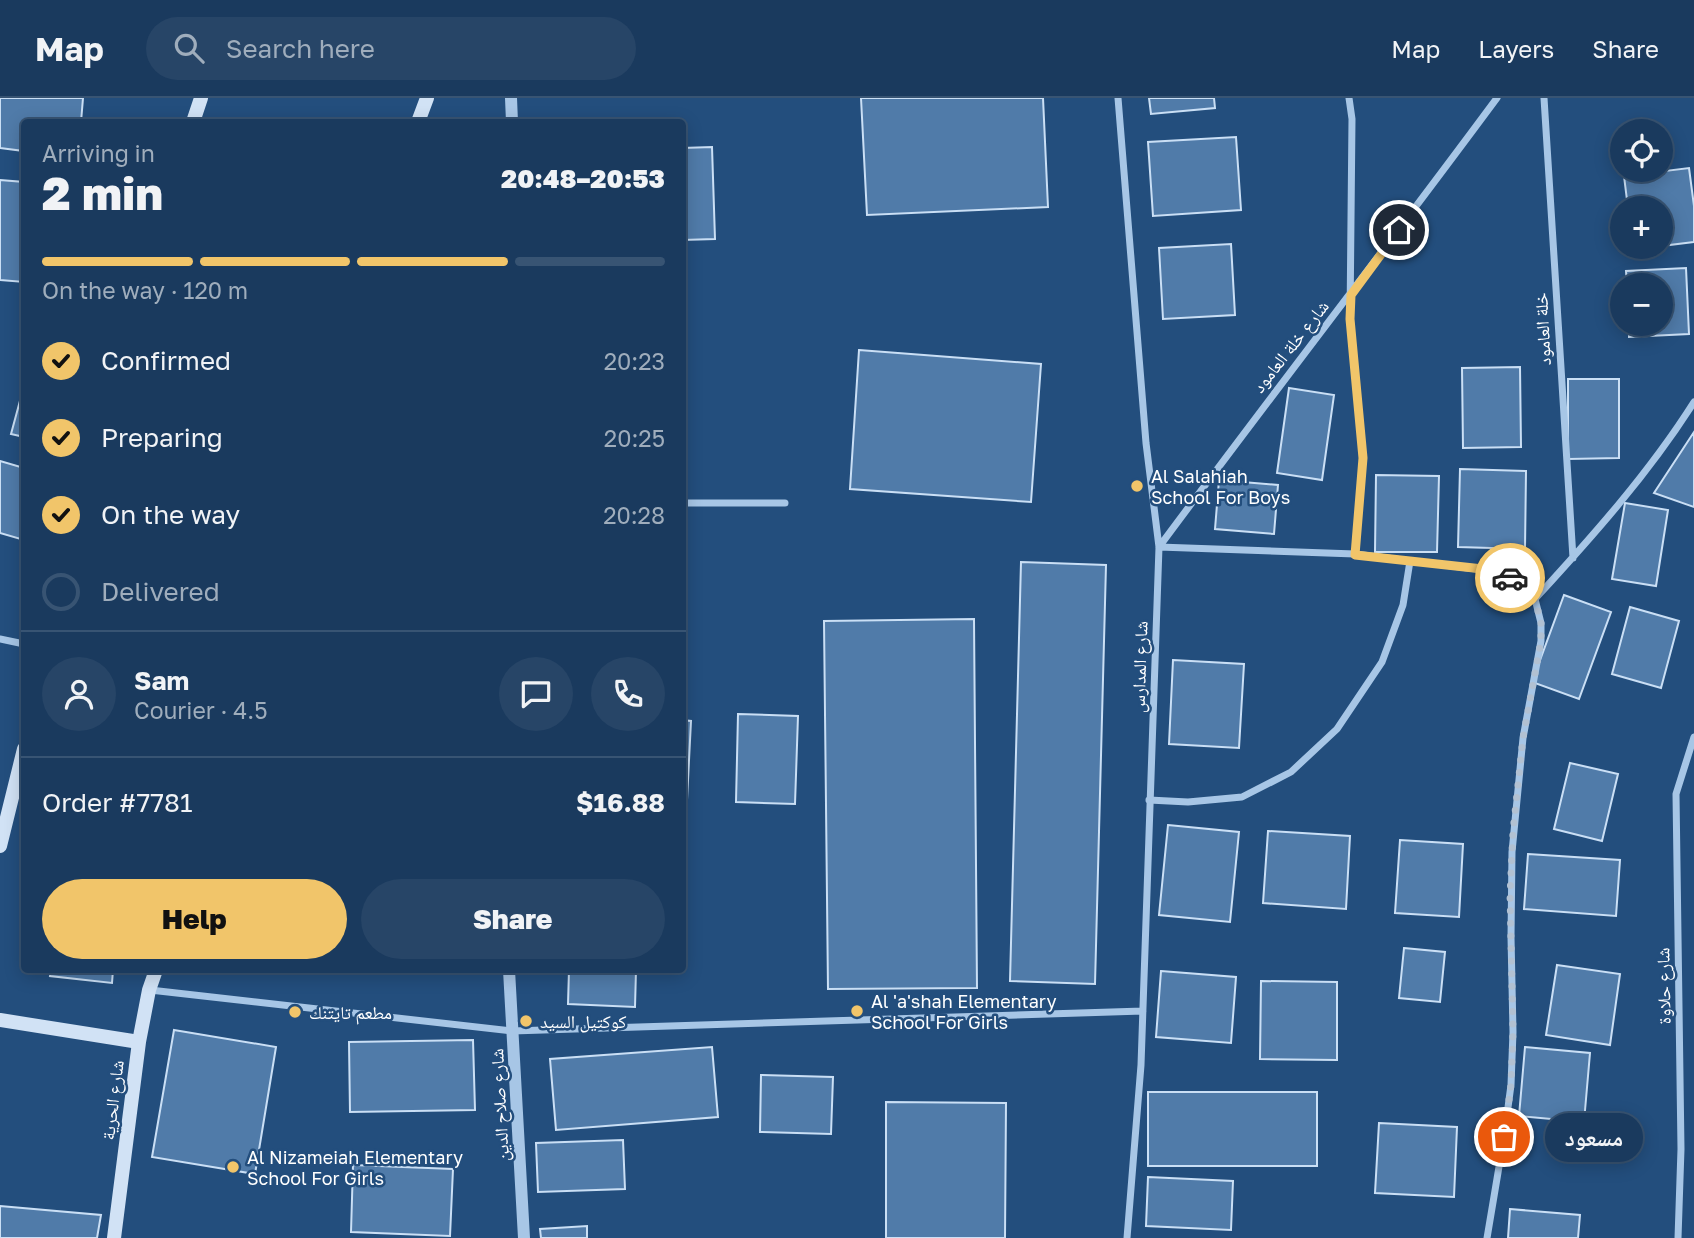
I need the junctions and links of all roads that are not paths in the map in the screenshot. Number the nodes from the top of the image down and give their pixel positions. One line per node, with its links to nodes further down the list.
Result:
1 (201, 98): 8 (main road)
2 (427, 98): 9 (main road)
3 (511, 98): 10 (street)
4 (1118, 98): 15 (street, شارع المدارس)
5 (1349, 98): 11 (street)
6 (1497, 98): 11 (street, شارع خلة العامود)
7 (1544, 98): 17 (street, خلة العامود)
8 (195, 119)
9 (419, 119)
10 (512, 119)
11 (1351, 295): 15 (street, شارع خلة العامود); 16 (street)
12 (1694, 402): 17 (street)
13 (686, 503): 14 (street)
14 (785, 503)
15 (1159, 547): 16 (street); 24 (street, شارع المدارس)
16 (1355, 555): 18 (street)
17 (1573, 558): 19 (street)
18 (1409, 561): 19 (street); 24 (street)
19 (1535, 599): 36 (street)
20 (0, 639): 21 (street)
21 (21, 643)
22 (1694, 737): 37 (street, شارع حلاوة)
23 (21, 761): 25 (main road)
24 (1149, 800): 29 (street, شارع المدارس)
25 (0, 846)
26 (155, 973): 28 (main road, شارع الحرية)
27 (509, 973): 31 (street, شارع صلاح الدين)
28 (149, 990): 31 (street); 32 (main road, شارع الحرية)
29 (1143, 1011): 31 (street); 35 (street, شارع المدارس)
30 (0, 1020): 32 (main road)
31 (512, 1031): 34 (street, شارع صلاح الدين)
32 (139, 1042): 33 (main road, شارع الحرية)
33 (114, 1238)
34 (524, 1238)
35 (1128, 1238)
36 (1487, 1238)
37 (1678, 1238)

